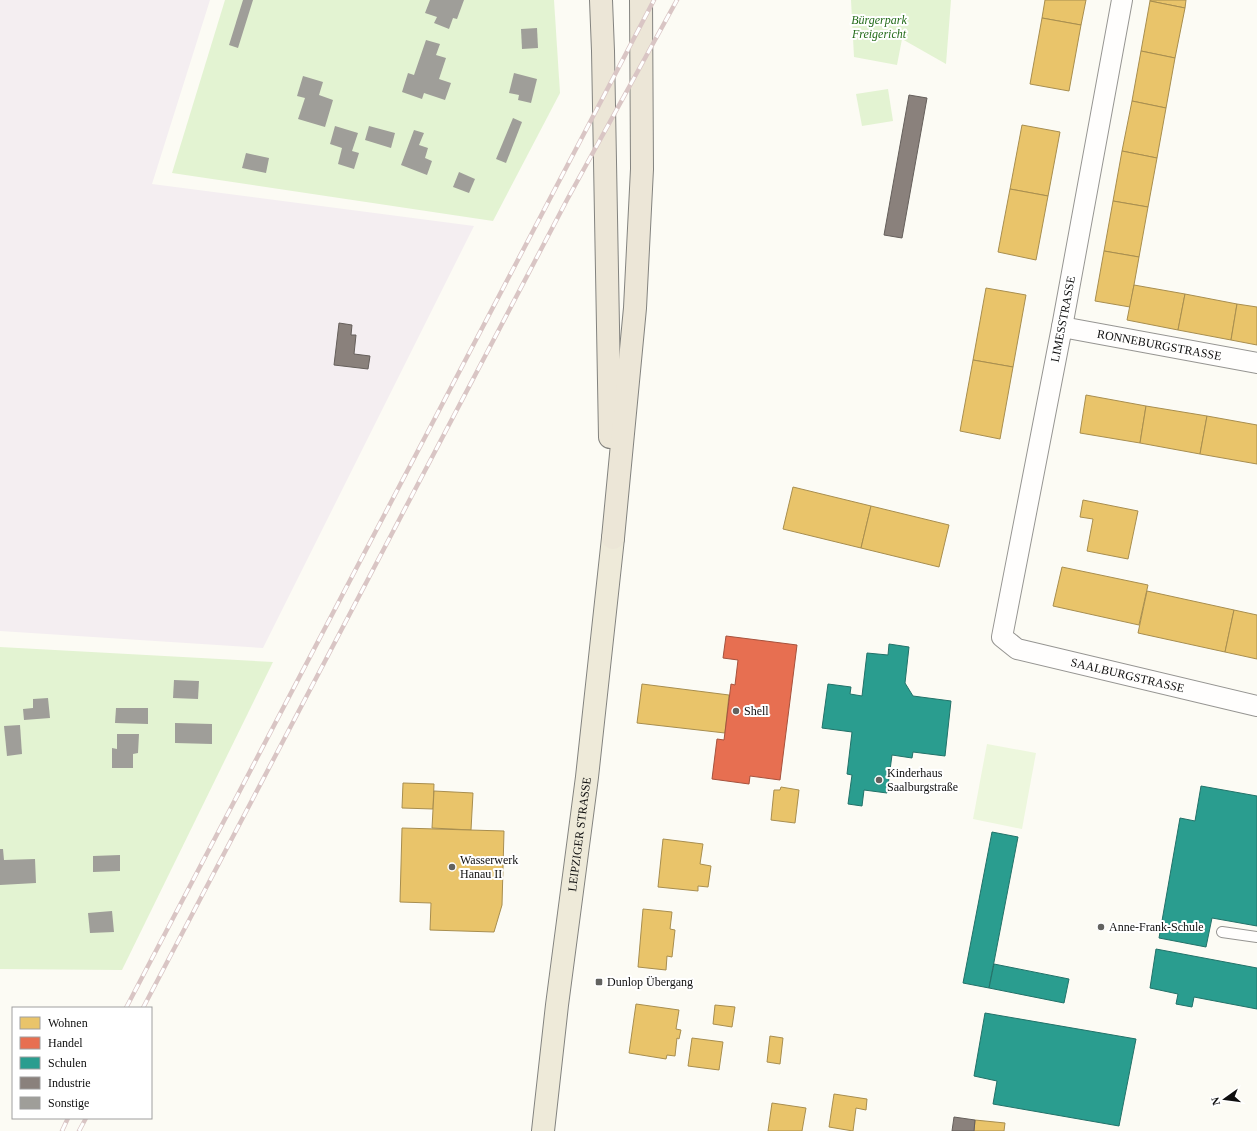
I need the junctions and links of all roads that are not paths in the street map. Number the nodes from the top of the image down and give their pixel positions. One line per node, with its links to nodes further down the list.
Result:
1 (601, 0): 6 (highway)
2 (641, 0): 6 (highway)
3 (1122, 0): 4 (street, LIMESSTRASSE)
4 (1062, 327): 5 (street, RONNEBURGSTRASSE); 7 (street, LIMESSTRASSE)
5 (1257, 363)
6 (613, 538): 11 (main road, LEIPZIGER STRASSE)
7 (1002, 637): 8 (street, SAALBURGSTRASSE)
8 (1257, 706)
9 (1222, 932): 10 (lane)
10 (1257, 937)
11 (542, 1131)

